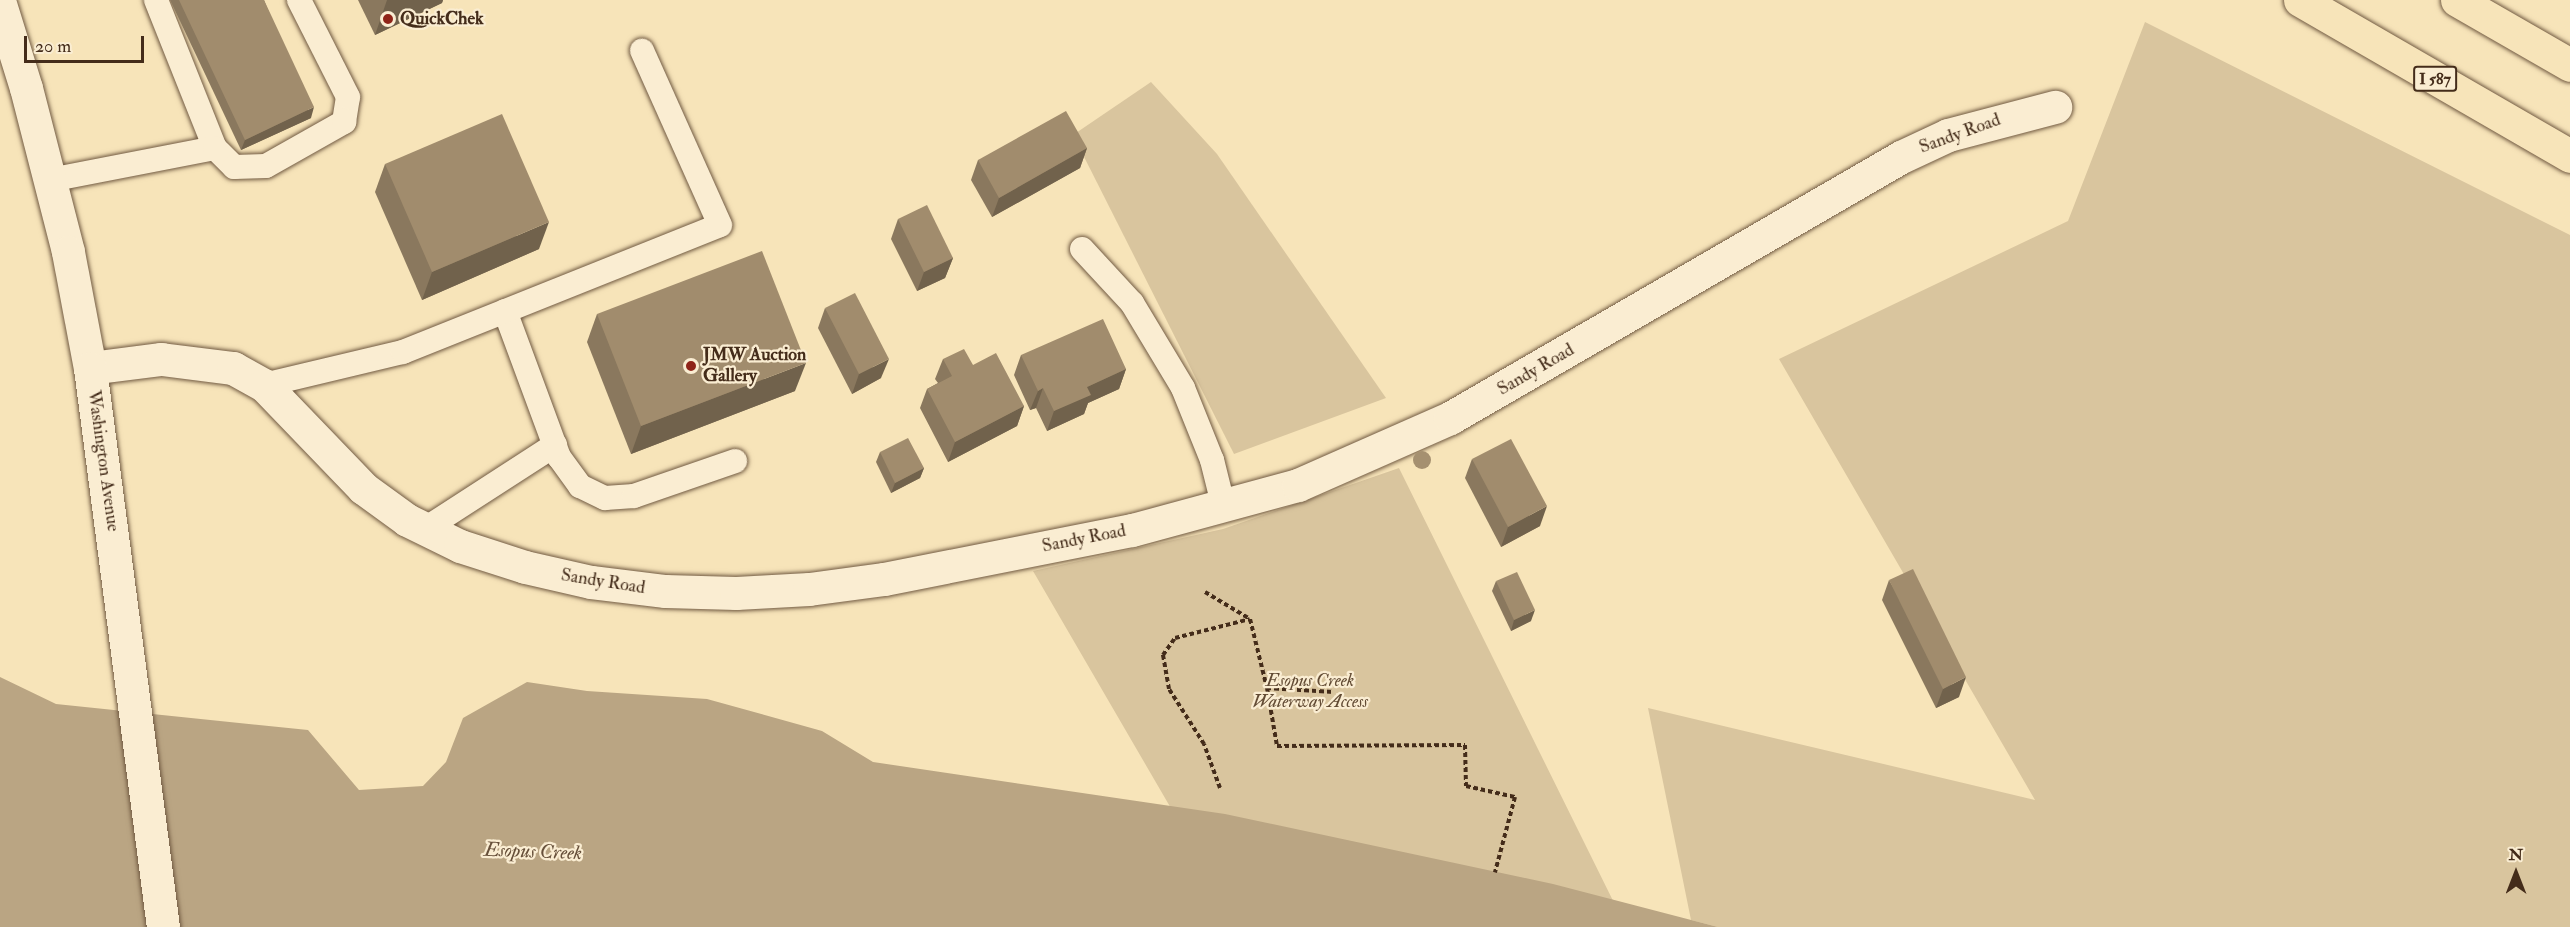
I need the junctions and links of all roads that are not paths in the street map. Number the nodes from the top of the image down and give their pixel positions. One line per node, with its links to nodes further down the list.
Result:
1 (156, 0): 9 (lane)
2 (299, 0): 9 (lane)
3 (2300, 0): 10 (highway, I 587)
4 (2457, 0): 7 (highway)
5 (0, 4): 11 (street, Washington Avenue)
6 (642, 51): 13 (lane)
7 (2570, 65)
8 (2055, 107): 18 (street, Sandy Road)
9 (215, 148): 11 (lane)
10 (2570, 156)
11 (50, 180): 14 (street, Washington Avenue)
12 (1083, 249): 18 (lane)
13 (505, 311): 15 (lane); 16 (lane)
14 (90, 368): 15 (street, Sandy Road); 20 (street, Washington Avenue)
15 (264, 385): 19 (street, Sandy Road)
16 (555, 445): 17 (lane); 19 (lane)
17 (735, 461)
18 (1224, 507): 19 (street, Sandy Road)
19 (425, 529)
20 (163, 927)

